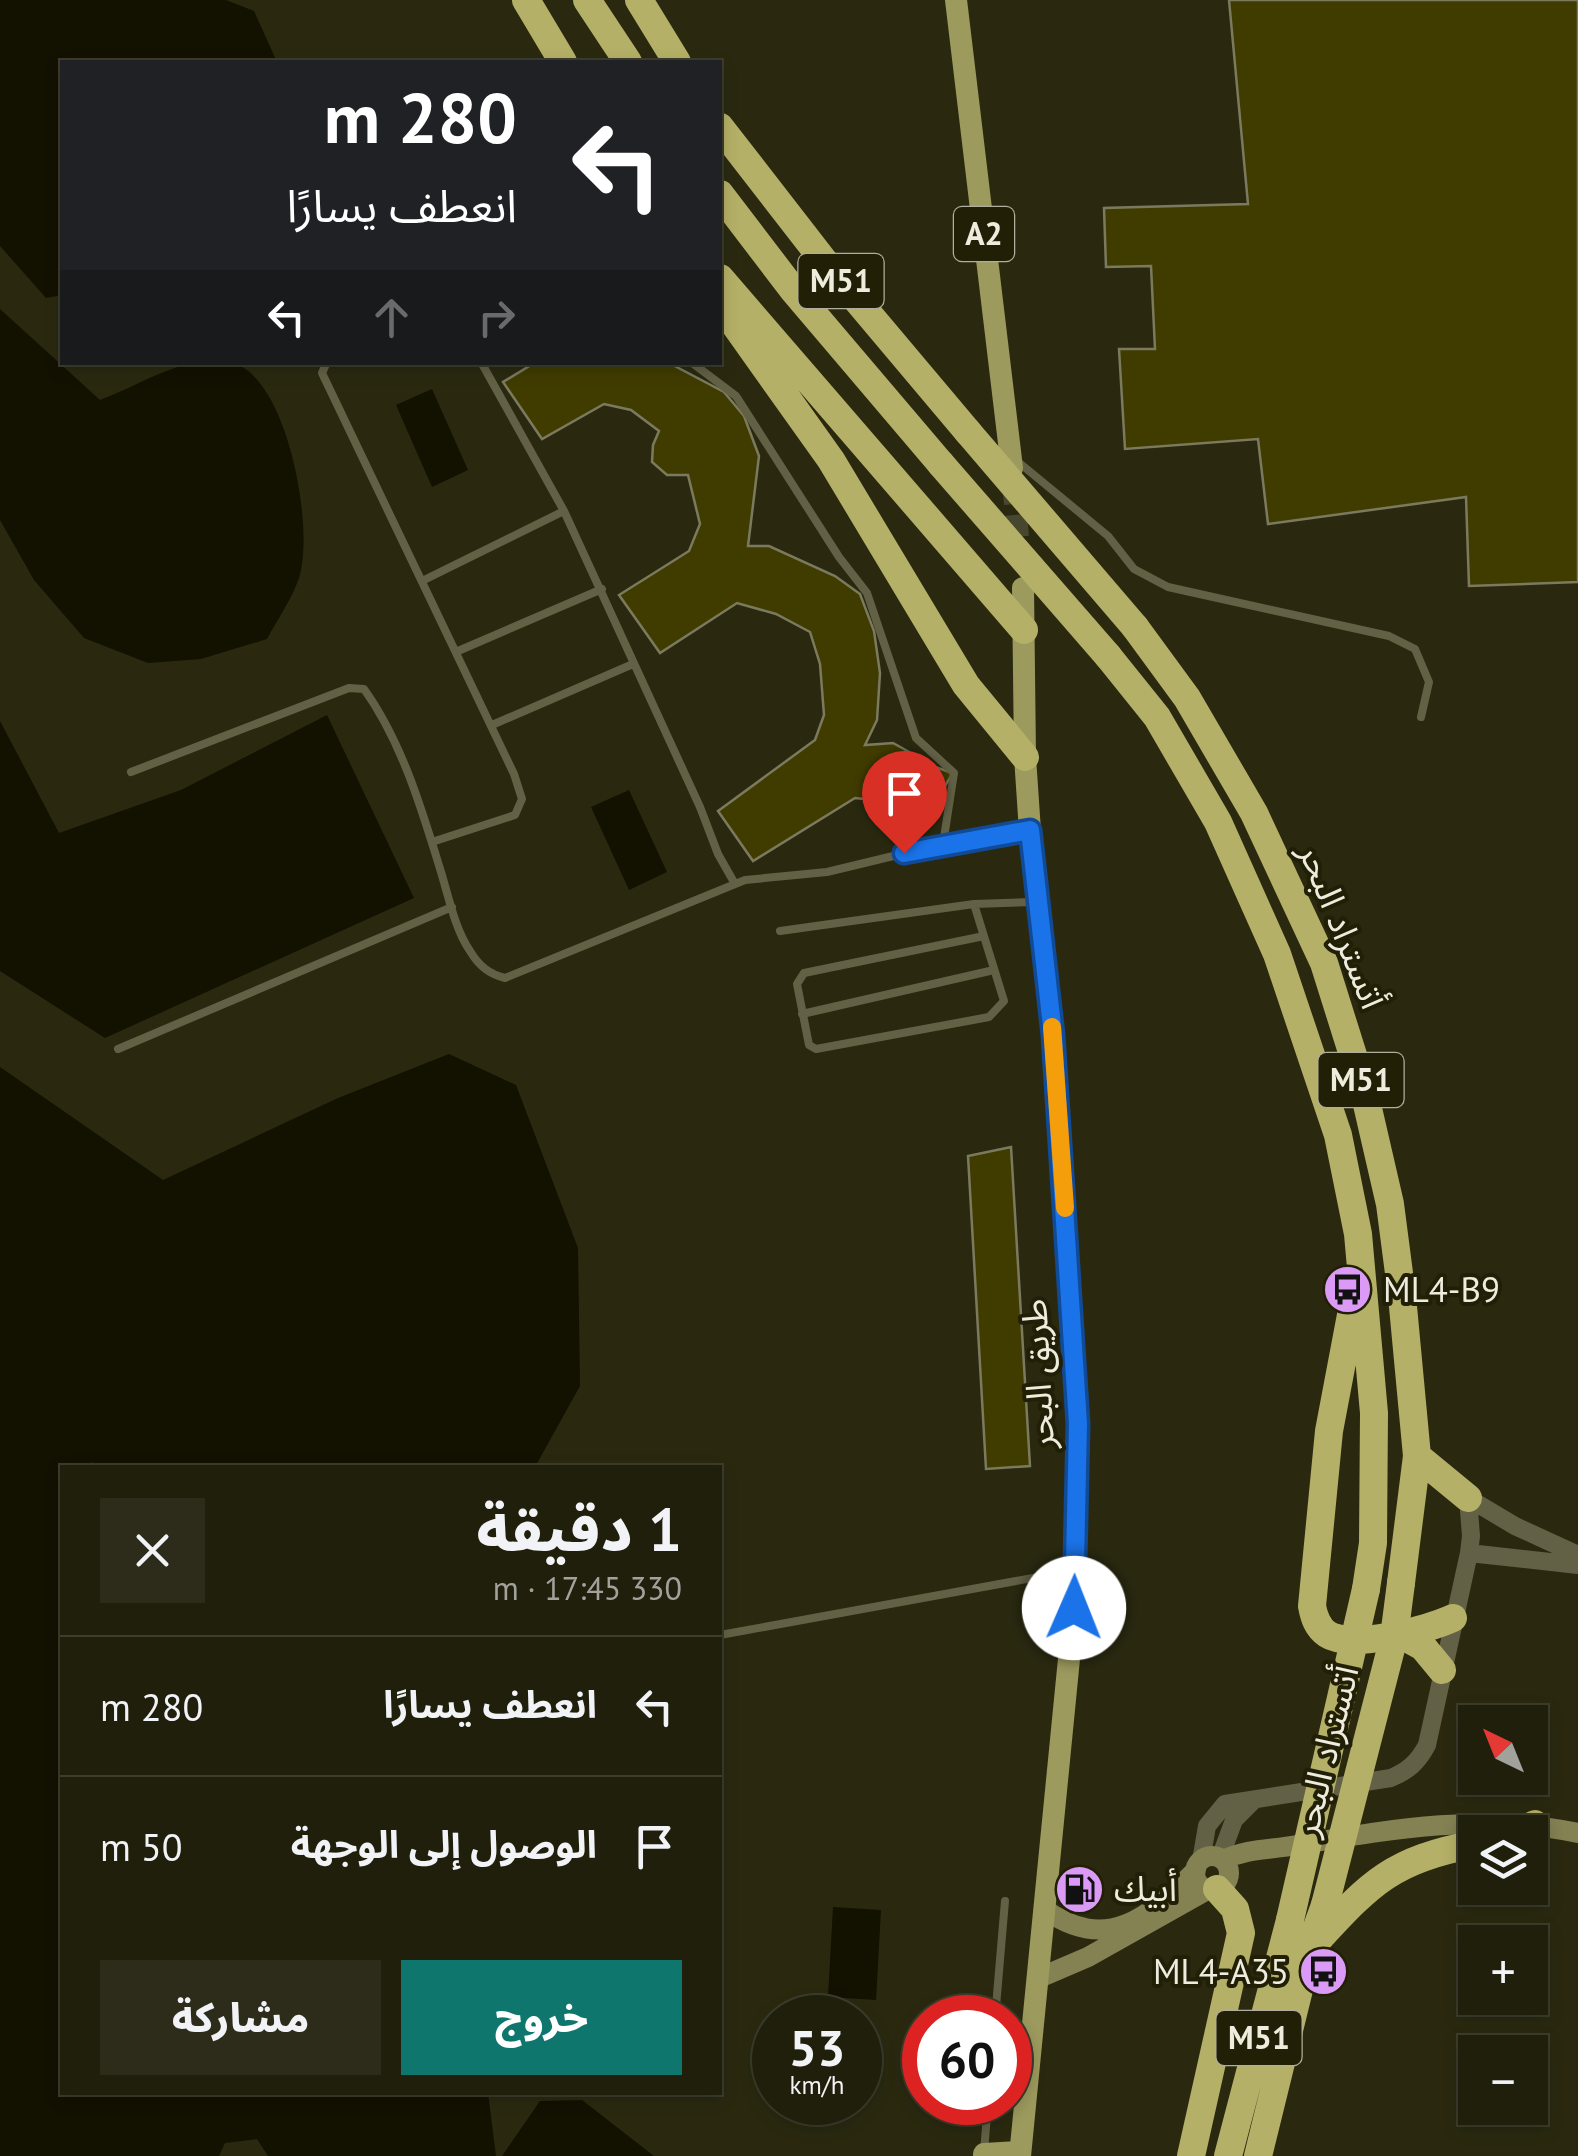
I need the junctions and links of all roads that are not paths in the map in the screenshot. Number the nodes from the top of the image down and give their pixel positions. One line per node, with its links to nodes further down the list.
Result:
1 (526, 0): 5 (highway)
2 (587, 0): 6 (highway)
3 (639, 0): 7 (highway)
4 (956, 0): 15 (main road, A2)
5 (562, 60)
6 (627, 60)
7 (677, 60)
8 (722, 129): 40 (highway, أتستراد البحر / M51, bridge)
9 (722, 197): 39 (highway, أتستراد البحر / M51, bridge)
10 (722, 280): 20 (highway)
11 (722, 307): 25 (highway)
12 (325, 365): 17 (lane)
13 (483, 365): 16 (lane)
14 (695, 365): 29 (lane)
15 (1011, 462): 23 (lane)
16 (564, 512): 17 (lane); 19 (lane)
17 (424, 580): 21 (lane)
18 (1023, 588): 20 (main road, طريق البحر)
19 (602, 589): 21 (lane); 22 (lane)
20 (1024, 630): 25 (main road, طريق البحر)
21 (458, 651): 24 (lane)
22 (633, 664): 24 (lane); 30 (lane)
23 (1421, 717)
24 (492, 725): 28 (lane)
25 (1025, 757): 27 (main road, طريق البحر)
26 (132, 772): 28 (lane)
27 (1030, 830): 29 (lane); 31 (main road, طريق البحر)
28 (432, 842): 33 (lane)
29 (942, 844): 30 (lane)
30 (735, 884): 33 (lane)
31 (1038, 902): 32 (lane); 45 (main road, طريق البحر)
32 (974, 904): 34 (lane); 35 (lane)
33 (452, 906): 38 (lane)
34 (780, 931)
35 (984, 936): 36 (lane); 37 (lane)
36 (994, 970): 37 (lane); 37 (lane)
37 (802, 1014)
38 (118, 1049)
39 (1360, 1266): 48 (highway); 64 (highway, أتستراد البحر / M51, bridge)
40 (1417, 1456): 41 (highway); 57 (highway, أتستراد البحر / M51, bridge)
41 (1468, 1498): 42 (street); 43 (street)
42 (1469, 1553): 44 (street); 46 (street)
43 (1578, 1555)
44 (1578, 1565)
45 (1075, 1570): 47 (lane); 56 (main road, طريق البحر)
46 (1453, 1618): 48 (highway); 49 (street)
47 (722, 1635)
48 (1403, 1636): 49 (highway)
49 (1442, 1670): 54 (street)
50 (1458, 1822): 54 (main road)
51 (1548, 1830): 52 (main road)
52 (1578, 1833)
53 (1458, 1848): 57 (highway)
54 (1213, 1872): 56 (main road); 58 (main road); 63 (highway)
55 (1005, 1901): 59 (lane)
56 (1044, 1909): 58 (main road, طريق البحر)
57 (1309, 1949): 65 (highway, أتستراد البحر / M51)
58 (1039, 1978): 61 (main road, طريق البحر)
59 (997, 1995)
60 (986, 2125): 62 (lane)
61 (1020, 2154): 62 (main road)
62 (984, 2155)
63 (1191, 2156)
64 (1228, 2156)
65 (1258, 2156)

